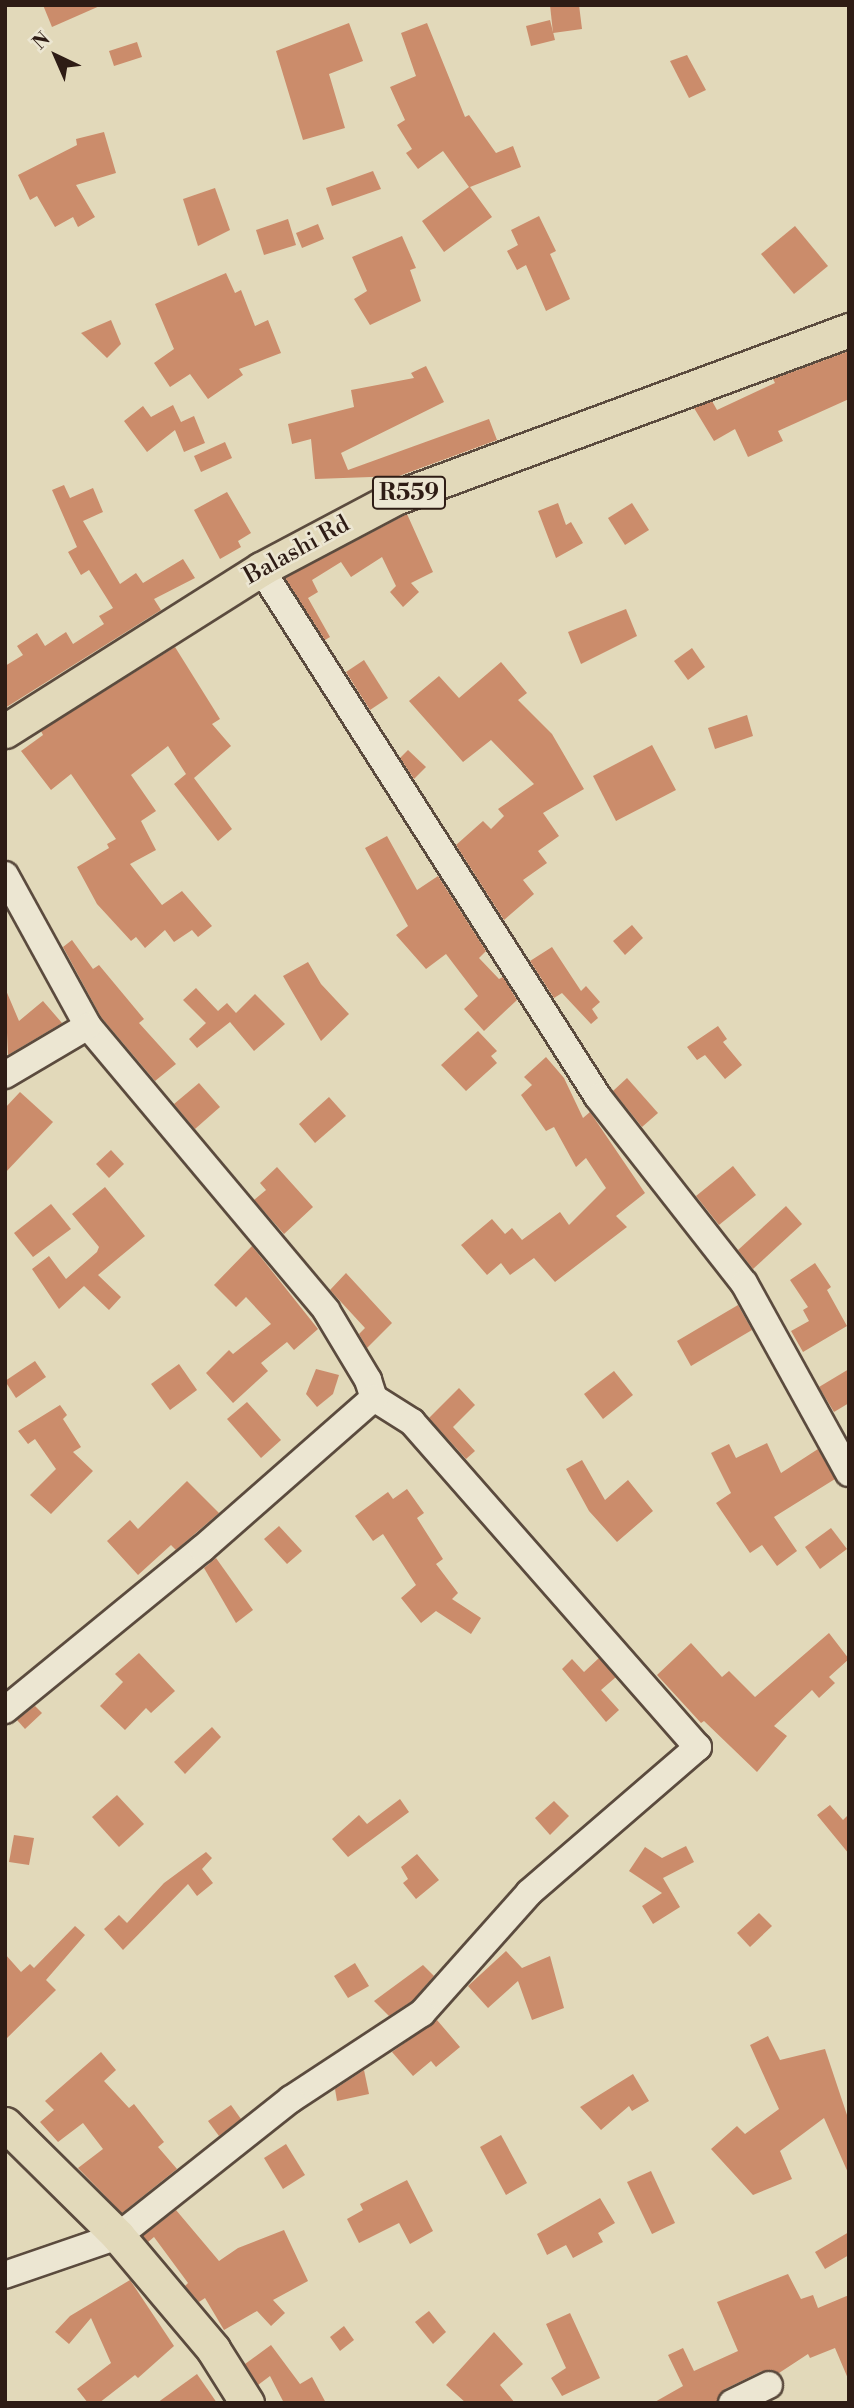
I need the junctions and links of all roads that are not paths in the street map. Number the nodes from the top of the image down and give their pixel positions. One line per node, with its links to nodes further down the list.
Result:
1 (849, 330): 2 (main road, Balashi Rd / R559)
2 (261, 569): 3 (main road, Balashi Rd / R559); 8 (street)
3 (5, 731)
4 (5, 875): 5 (street)
5 (88, 1026): 6 (street); 7 (street)
6 (5, 1074)
7 (374, 1398): 10 (street); 12 (street)
8 (840, 1436): 9 (street)
9 (849, 1473)
10 (5, 1710)
11 (5, 2124): 12 (main road)
12 (118, 2236): 13 (street); 15 (main road)
13 (5, 2275)
14 (769, 2385): 16 (street)
15 (247, 2403)
16 (733, 2403)

